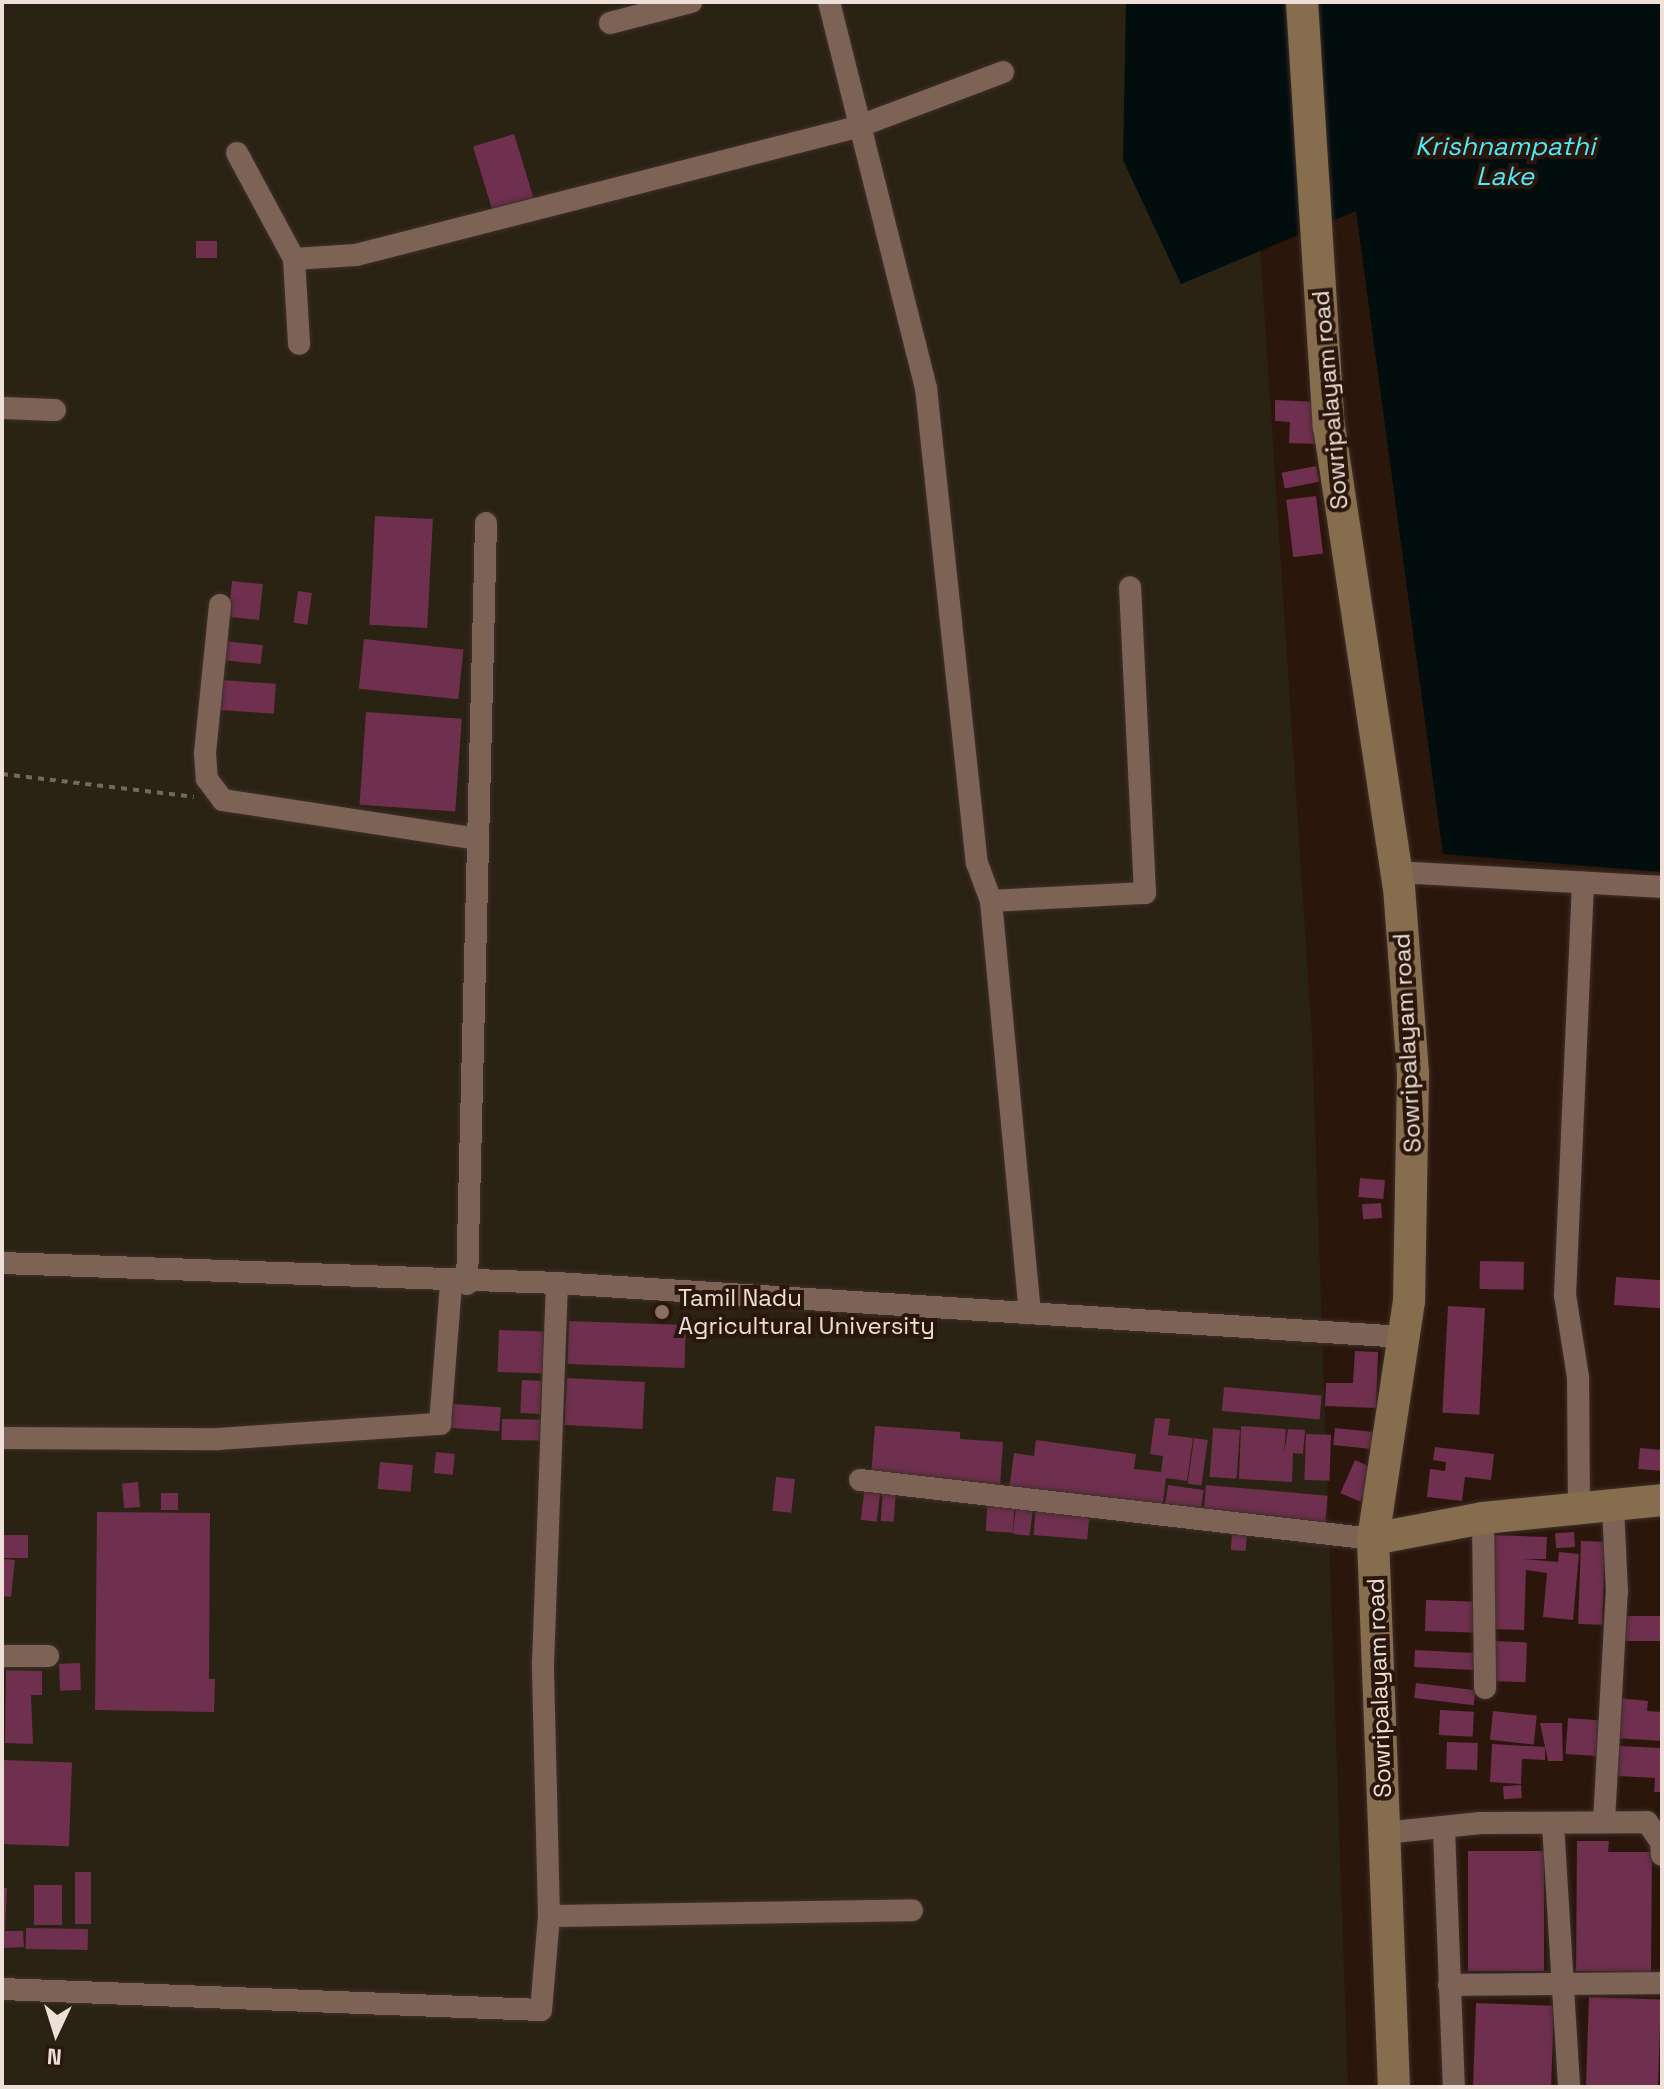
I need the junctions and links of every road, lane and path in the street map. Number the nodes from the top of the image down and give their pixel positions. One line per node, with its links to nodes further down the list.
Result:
1 (691, 2): 4 (street)
2 (829, 2): 6 (street)
3 (1302, 2): 18 (street, Sowripalayam road)
4 (610, 23)
5 (1003, 72): 6 (street)
6 (857, 127): 8 (street); 21 (street)
7 (237, 153): 8 (street)
8 (294, 259): 9 (street)
9 (299, 344)
10 (2, 408): 11 (street)
11 (55, 410)
12 (486, 523): 17 (street)
13 (1130, 587): 21 (street)
14 (220, 605): 16 (street)
15 (2, 774): 16 (path)
16 (223, 800): 17 (street)
17 (478, 839): 23 (street)
18 (1397, 872): 19 (street); 26 (street, Sowripalayam road)
19 (1583, 882): 20 (street); 31 (street)
20 (1662, 887)
21 (991, 901): 25 (street)
22 (2, 1263): 23 (street)
23 (459, 1283): 24 (street); 27 (street)
24 (557, 1283): 25 (street); 43 (street)
25 (1030, 1313): 26 (street)
26 (1404, 1337): 33 (street, Sowripalayam road)
27 (2, 1438)
28 (860, 1480): 33 (street)
29 (1662, 1500): 30 (street)
30 (1613, 1507): 31 (street); 37 (street)
31 (1579, 1510): 32 (street)
32 (1483, 1518): 33 (street); 36 (street)
33 (1373, 1539): 40 (street, Sowripalayam road)
34 (2, 1656): 35 (street)
35 (48, 1656)
36 (1485, 1688)
37 (1604, 1821): 38 (street); 41 (street)
38 (1553, 1824): 39 (street); 46 (street)
39 (1444, 1830): 40 (street); 45 (street)
40 (1384, 1833): 48 (street, Sowripalayam road)
41 (1662, 1855)
42 (912, 1910): 43 (street)
43 (549, 1916): 47 (street)
44 (1662, 1983): 46 (street)
45 (1449, 1985): 46 (street); 49 (street)
46 (1562, 1986): 50 (street)
47 (2, 1989)
48 (1394, 2087)
49 (1454, 2087)
50 (1569, 2087)

